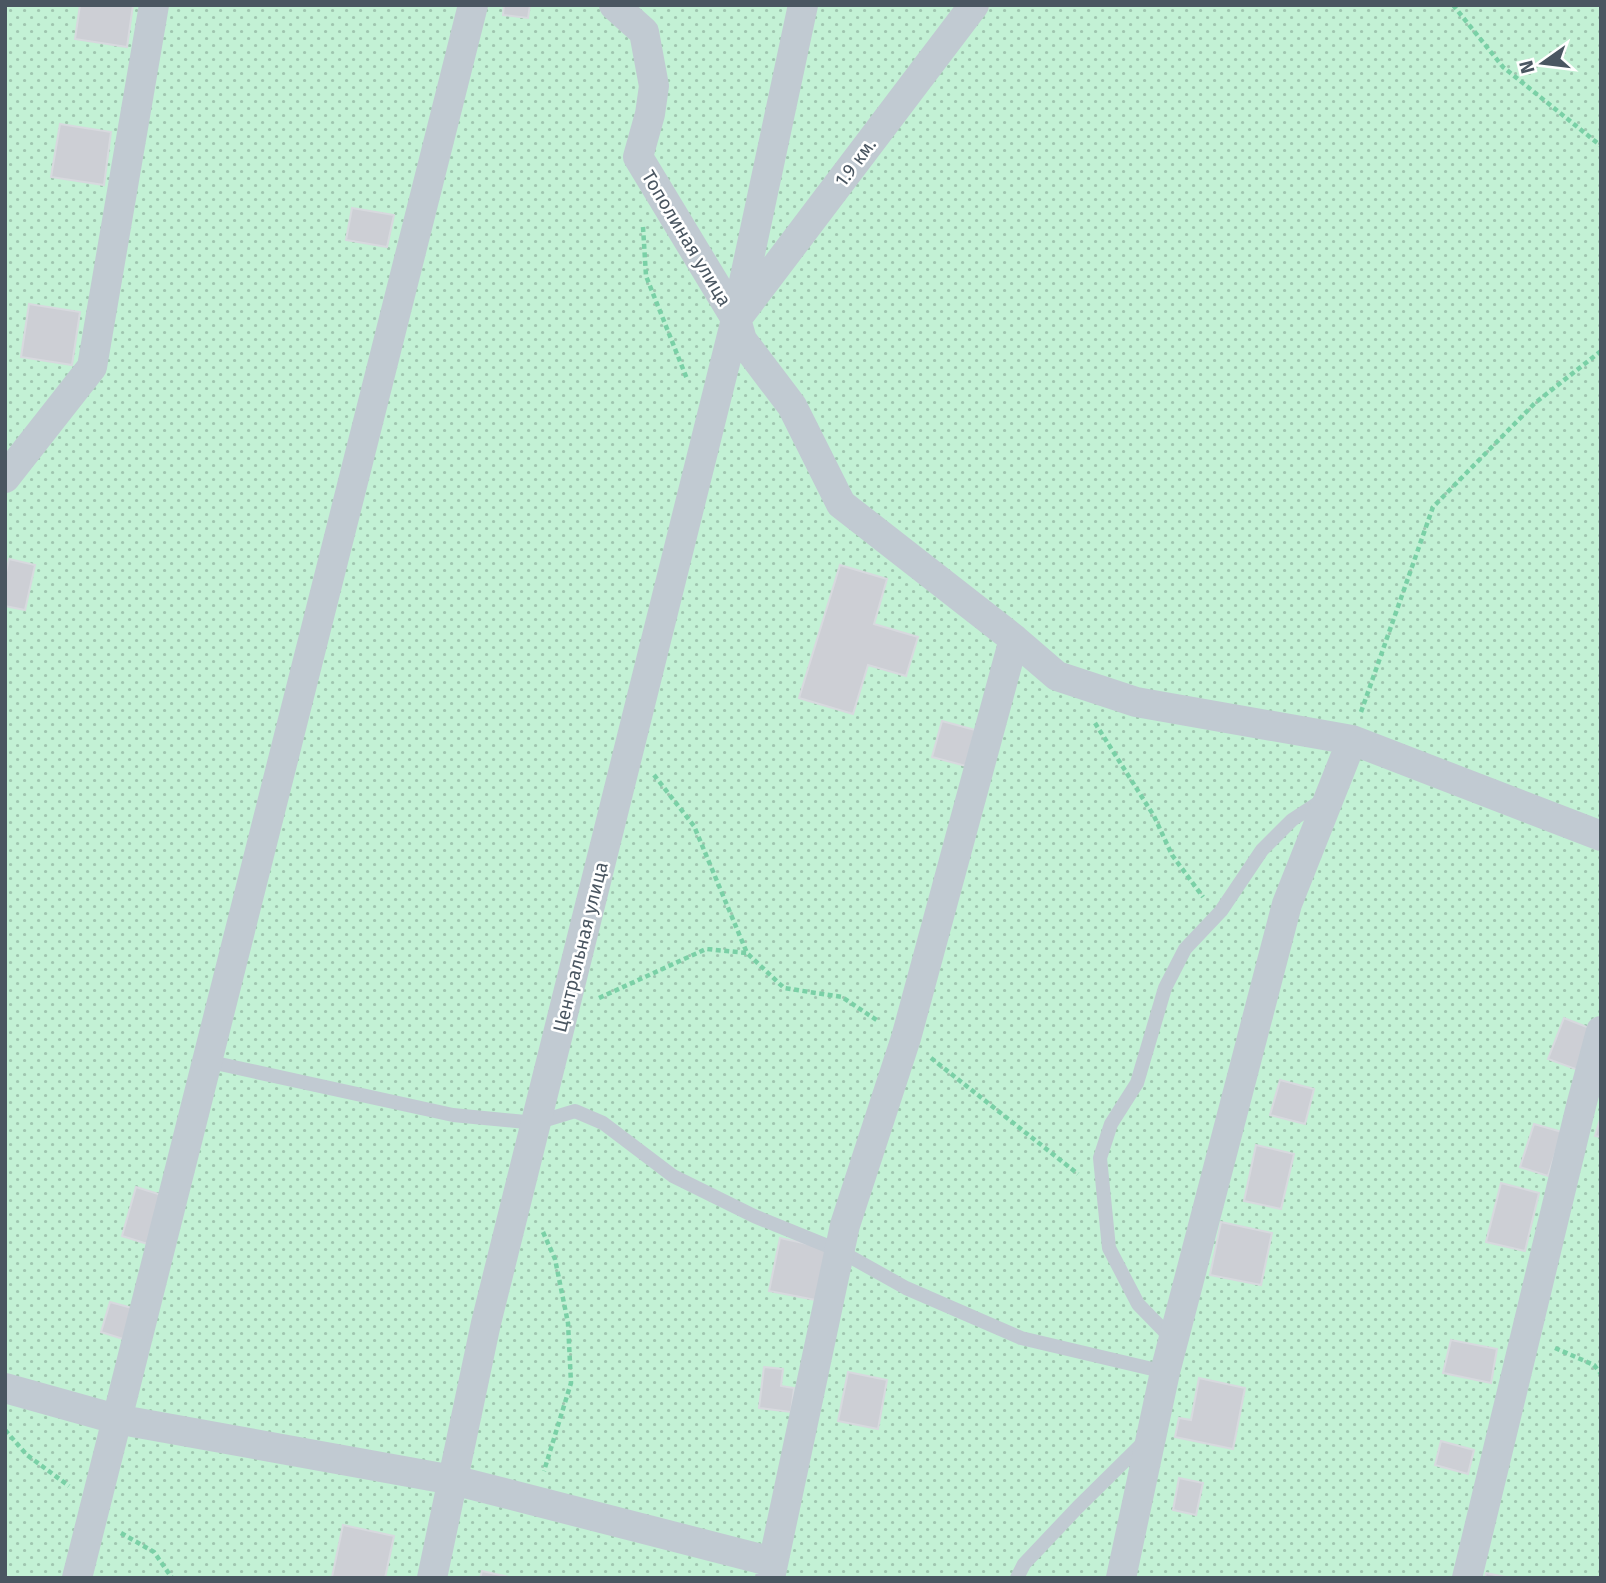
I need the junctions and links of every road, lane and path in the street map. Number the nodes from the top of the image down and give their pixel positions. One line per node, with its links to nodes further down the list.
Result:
1 (155, 5): 12 (street)
2 (472, 5): 24 (street)
3 (614, 5): 9 (street, Тополиная улица)
4 (803, 5): 9 (street, Центральная улица)
5 (974, 5): 9 (street, 1.9 км.)
6 (1452, 5): 7 (path)
7 (1601, 146)
8 (642, 223): 11 (path)
9 (736, 318): 11 (street, Центральная улица); 13 (street, Тополиная улица)
10 (1601, 351): 15 (path)
11 (709, 430): 16 (street, Центральная улица)
12 (5, 478)
13 (1014, 639): 15 (street, Тополиная улица); 23 (street)
14 (1094, 721): 19 (path)
15 (1352, 740): 17 (street); 18 (street, Тополиная улица)
16 (630, 744): 20 (path); 21 (street, Центральная улица)
17 (1329, 796): 19 (lane); 30 (street)
18 (1601, 836)
19 (1221, 911): 27 (lane)
20 (747, 953): 21 (path); 23 (path)
21 (563, 1015): 25 (street, Центральная улица)
22 (1601, 1031): 29 (street)
23 (906, 1038): 27 (path); 28 (street)
24 (206, 1062): 25 (lane); 34 (street)
25 (536, 1123): 26 (street, Центральная улица); 28 (lane)
26 (521, 1184): 37 (street, Центральная улица); 38 (path)
27 (1103, 1194): 30 (lane)
28 (840, 1251): 31 (lane); 40 (street)
29 (1525, 1335): 32 (path); 46 (street)
30 (1174, 1340): 31 (street)
31 (1165, 1372): 36 (street)
32 (1601, 1374)
33 (5, 1388): 34 (street)
34 (116, 1419): 37 (street); 39 (street)
35 (5, 1430): 39 (path)
36 (1152, 1434): 44 (lane); 45 (street)
37 (453, 1480): 38 (street); 43 (street, Центральная улица)
38 (535, 1501): 40 (street)
39 (92, 1513): 41 (street); 42 (path)
40 (771, 1570)
41 (77, 1578)
42 (172, 1578)
43 (432, 1578)
44 (1017, 1578)
45 (1121, 1578)
46 (1467, 1578)

